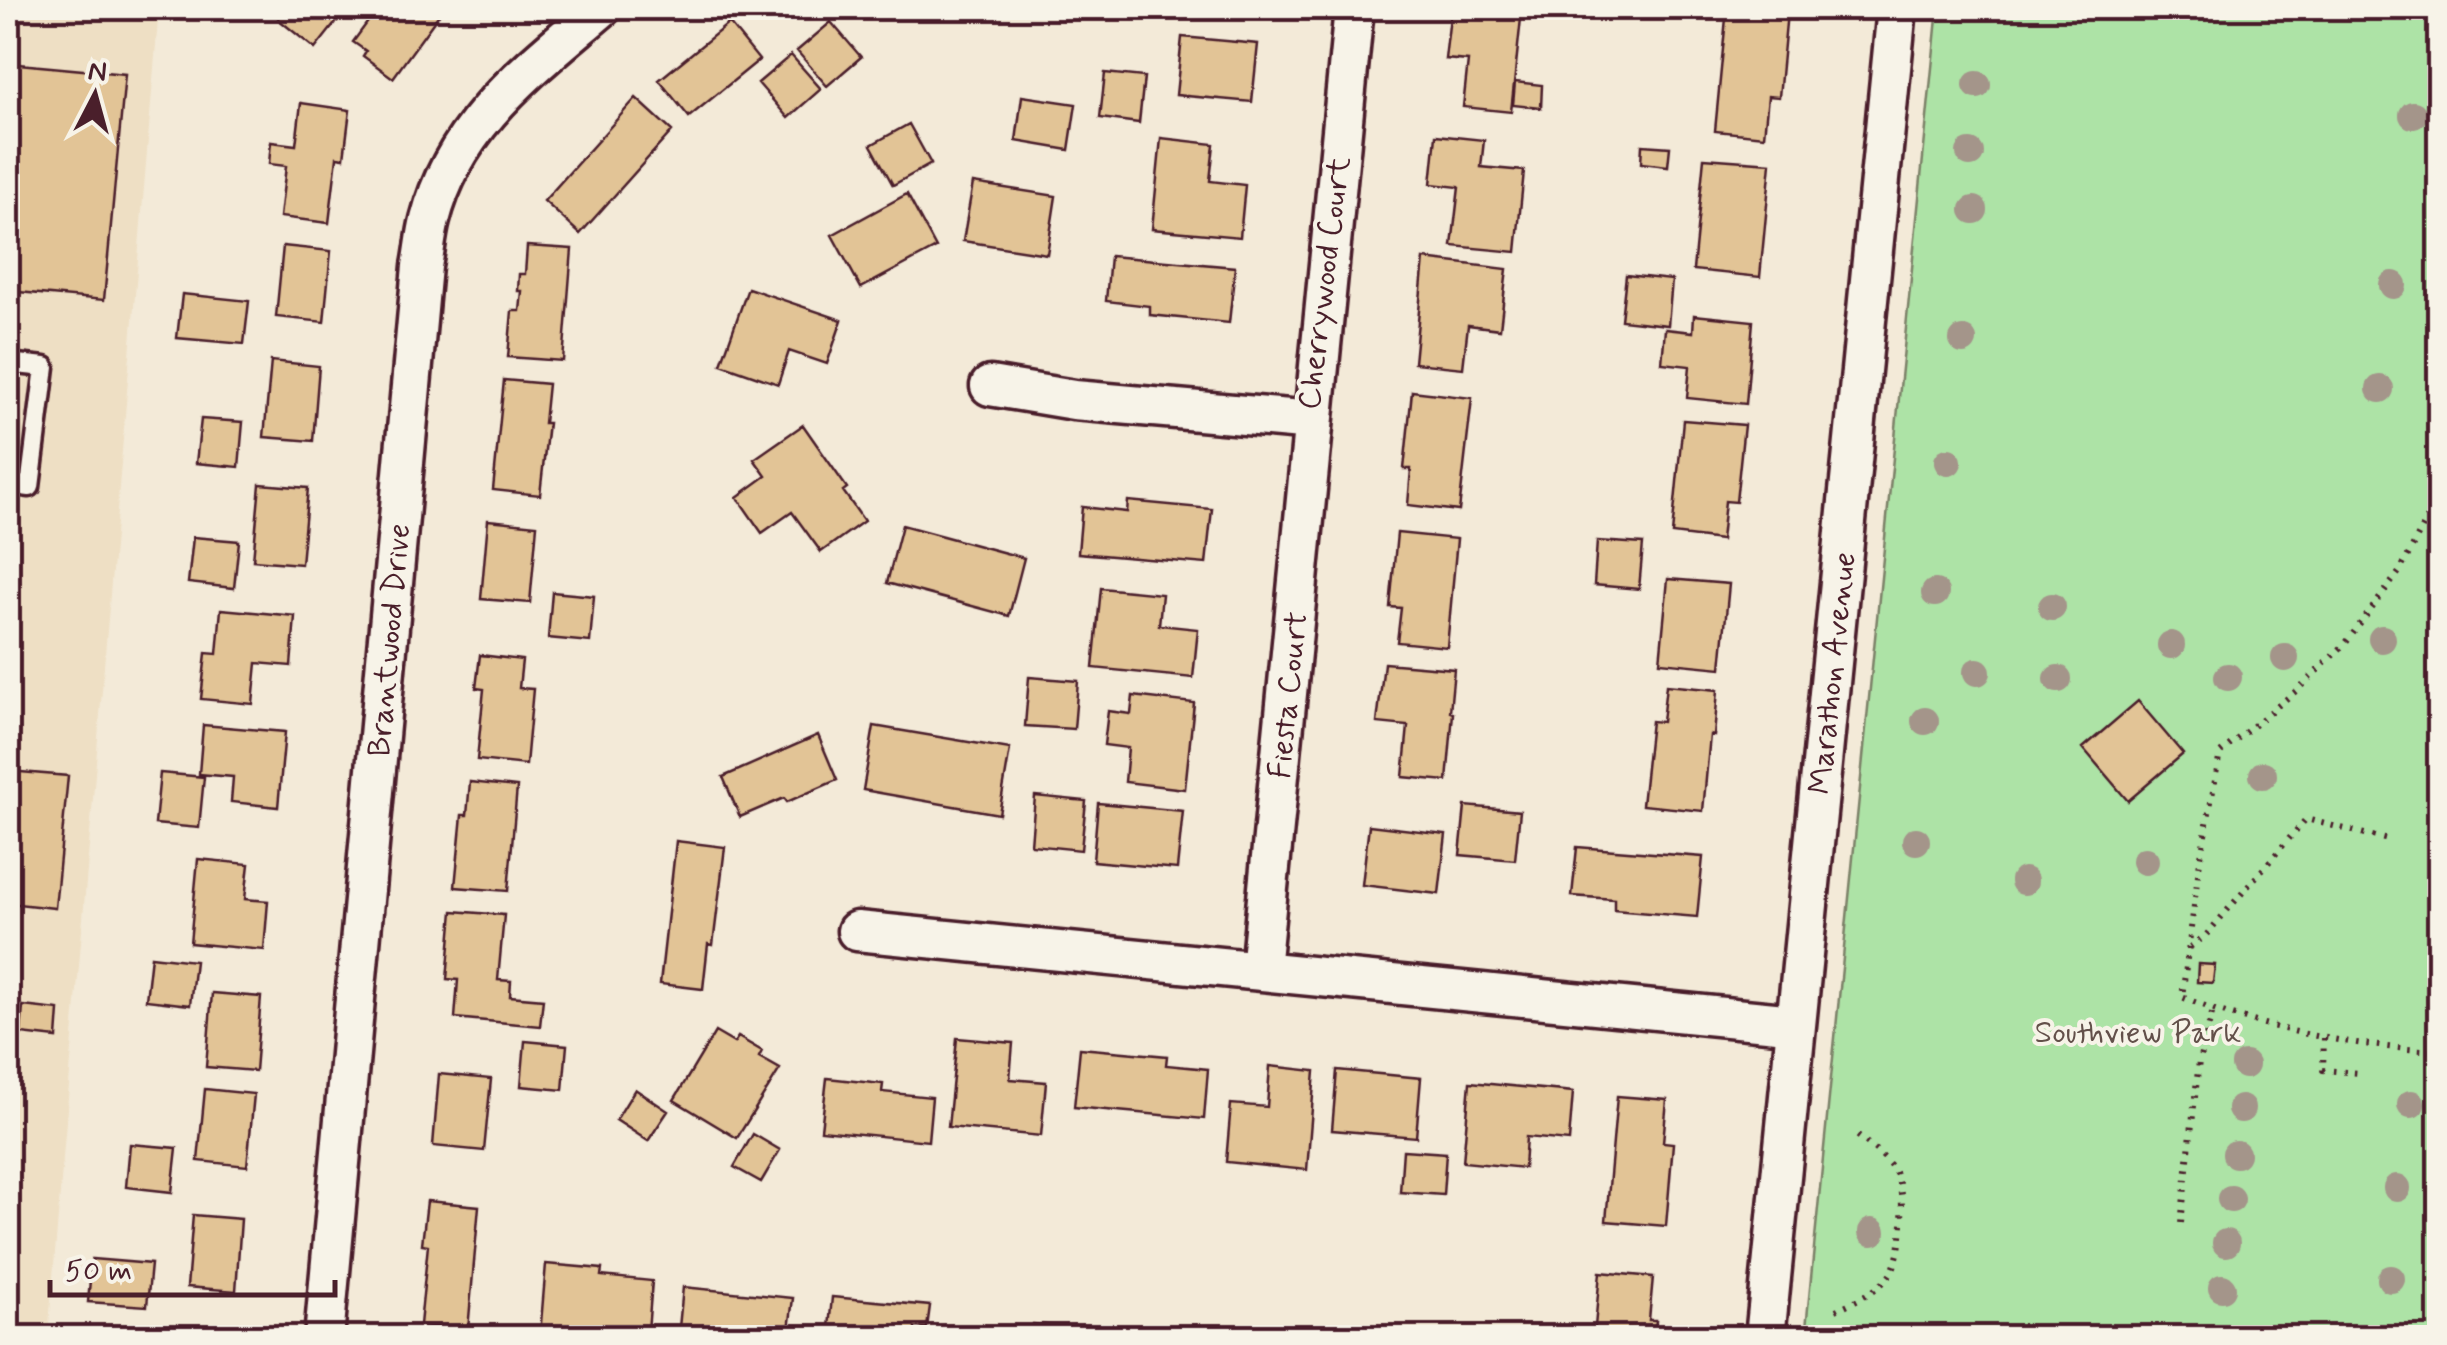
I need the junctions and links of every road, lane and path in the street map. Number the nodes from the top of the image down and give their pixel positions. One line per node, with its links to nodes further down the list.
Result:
1 (601, 8): 21 (street, Brantwood Drive)
2 (1354, 8): 6 (street, Cherrywood Court)
3 (1897, 8): 14 (street, Marathon Avenue)
4 (8, 362): 7 (lane)
5 (990, 386): 6 (street, Cherrywood Court)
6 (1314, 421): 12 (street, Fiesta Court)
7 (8, 484)
8 (2440, 488): 11 (path)
9 (2388, 840): 11 (path)
10 (857, 931): 12 (street)
11 (2188, 948): 13 (path)
12 (1260, 970): 14 (street)
13 (2213, 1010): 15 (path); 19 (path)
14 (1796, 1024): 22 (street, Marathon Avenue)
15 (2324, 1038): 16 (path); 17 (path)
16 (2440, 1050)
17 (2359, 1073)
18 (1854, 1134): 20 (path)
19 (2181, 1223)
20 (1836, 1310)
21 (324, 1338)
22 (1766, 1338)

